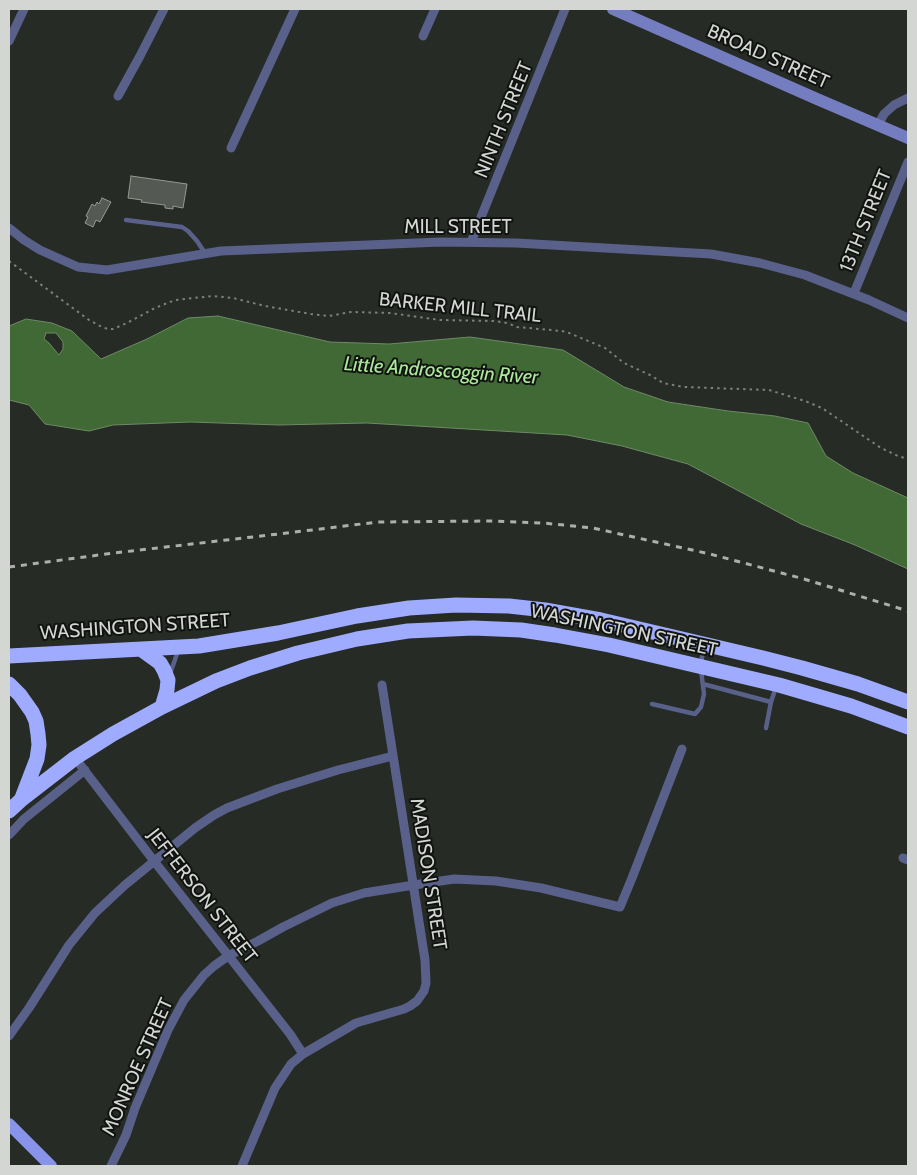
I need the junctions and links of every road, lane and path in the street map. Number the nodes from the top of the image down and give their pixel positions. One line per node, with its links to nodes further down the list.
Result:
1 (24, 9): 8 (street)
2 (164, 9): 9 (street)
3 (295, 9): 13 (street)
4 (435, 9): 7 (street)
5 (565, 9): 17 (street, NINTH STREET)
6 (613, 9): 11 (street, BROAD STREET)
7 (423, 36)
8 (9, 41)
9 (118, 96)
10 (908, 98): 11 (street)
11 (878, 125): 12 (street, BROAD STREET)
12 (908, 138)
13 (231, 148)
14 (908, 162): 20 (street, 13TH STREET)
15 (126, 220): 18 (lane)
16 (9, 228): 18 (street, MILL STREET)
17 (472, 242): 18 (street, MILL STREET); 20 (street, MILL STREET)
18 (205, 254)
19 (9, 261): 22 (path, BARKER MILL TRAIL)
20 (854, 294): 21 (street, MILL STREET)
21 (908, 318)
22 (908, 459)
23 (704, 644): 24 (highway, WASHINGTON STREET); 27 (lane); 34 (highway, WASHINGTON STREET)
24 (178, 648): 25 (highway, WASHINGTON STREET); 28 (lane)
25 (142, 650): 26 (highway, WASHINGTON STREET); 28 (highway)
26 (9, 656)
27 (700, 667): 30 (lane); 32 (highway, WASHINGTON STREET); 36 (highway, WASHINGTON STREET)
28 (168, 680): 36 (highway)
29 (9, 684): 43 (highway)
30 (703, 684): 33 (lane); 35 (lane)
31 (382, 685): 40 (street, MADISON STREET)
32 (776, 685): 33 (lane); 37 (highway, WASHINGTON STREET)
33 (771, 702): 38 (lane)
34 (908, 702)
35 (652, 704)
36 (162, 707): 41 (highway, WASHINGTON STREET)
37 (908, 727)
38 (766, 728)
39 (682, 749): 47 (street, MONROE STREET)
40 (393, 756): 46 (street); 47 (street, MADISON STREET)
41 (75, 758): 42 (street, JEFFERSON STREET); 43 (highway, WASHINGTON STREET)
42 (85, 770): 45 (street); 46 (street, JEFFERSON STREET)
43 (22, 799): 44 (highway, WASHINGTON STREET)
44 (9, 811)
45 (9, 835)
46 (154, 861): 48 (street, JEFFERSON STREET); 49 (street)
47 (414, 884): 48 (street, MONROE STREET); 50 (street, MADISON STREET)
48 (228, 956): 50 (street, JEFFERSON STREET); 53 (street, MONROE STREET)
49 (9, 1036)
50 (303, 1054): 54 (street)
51 (9, 1124): 52 (main road)
52 (52, 1166)
53 (111, 1166)
54 (242, 1166)

